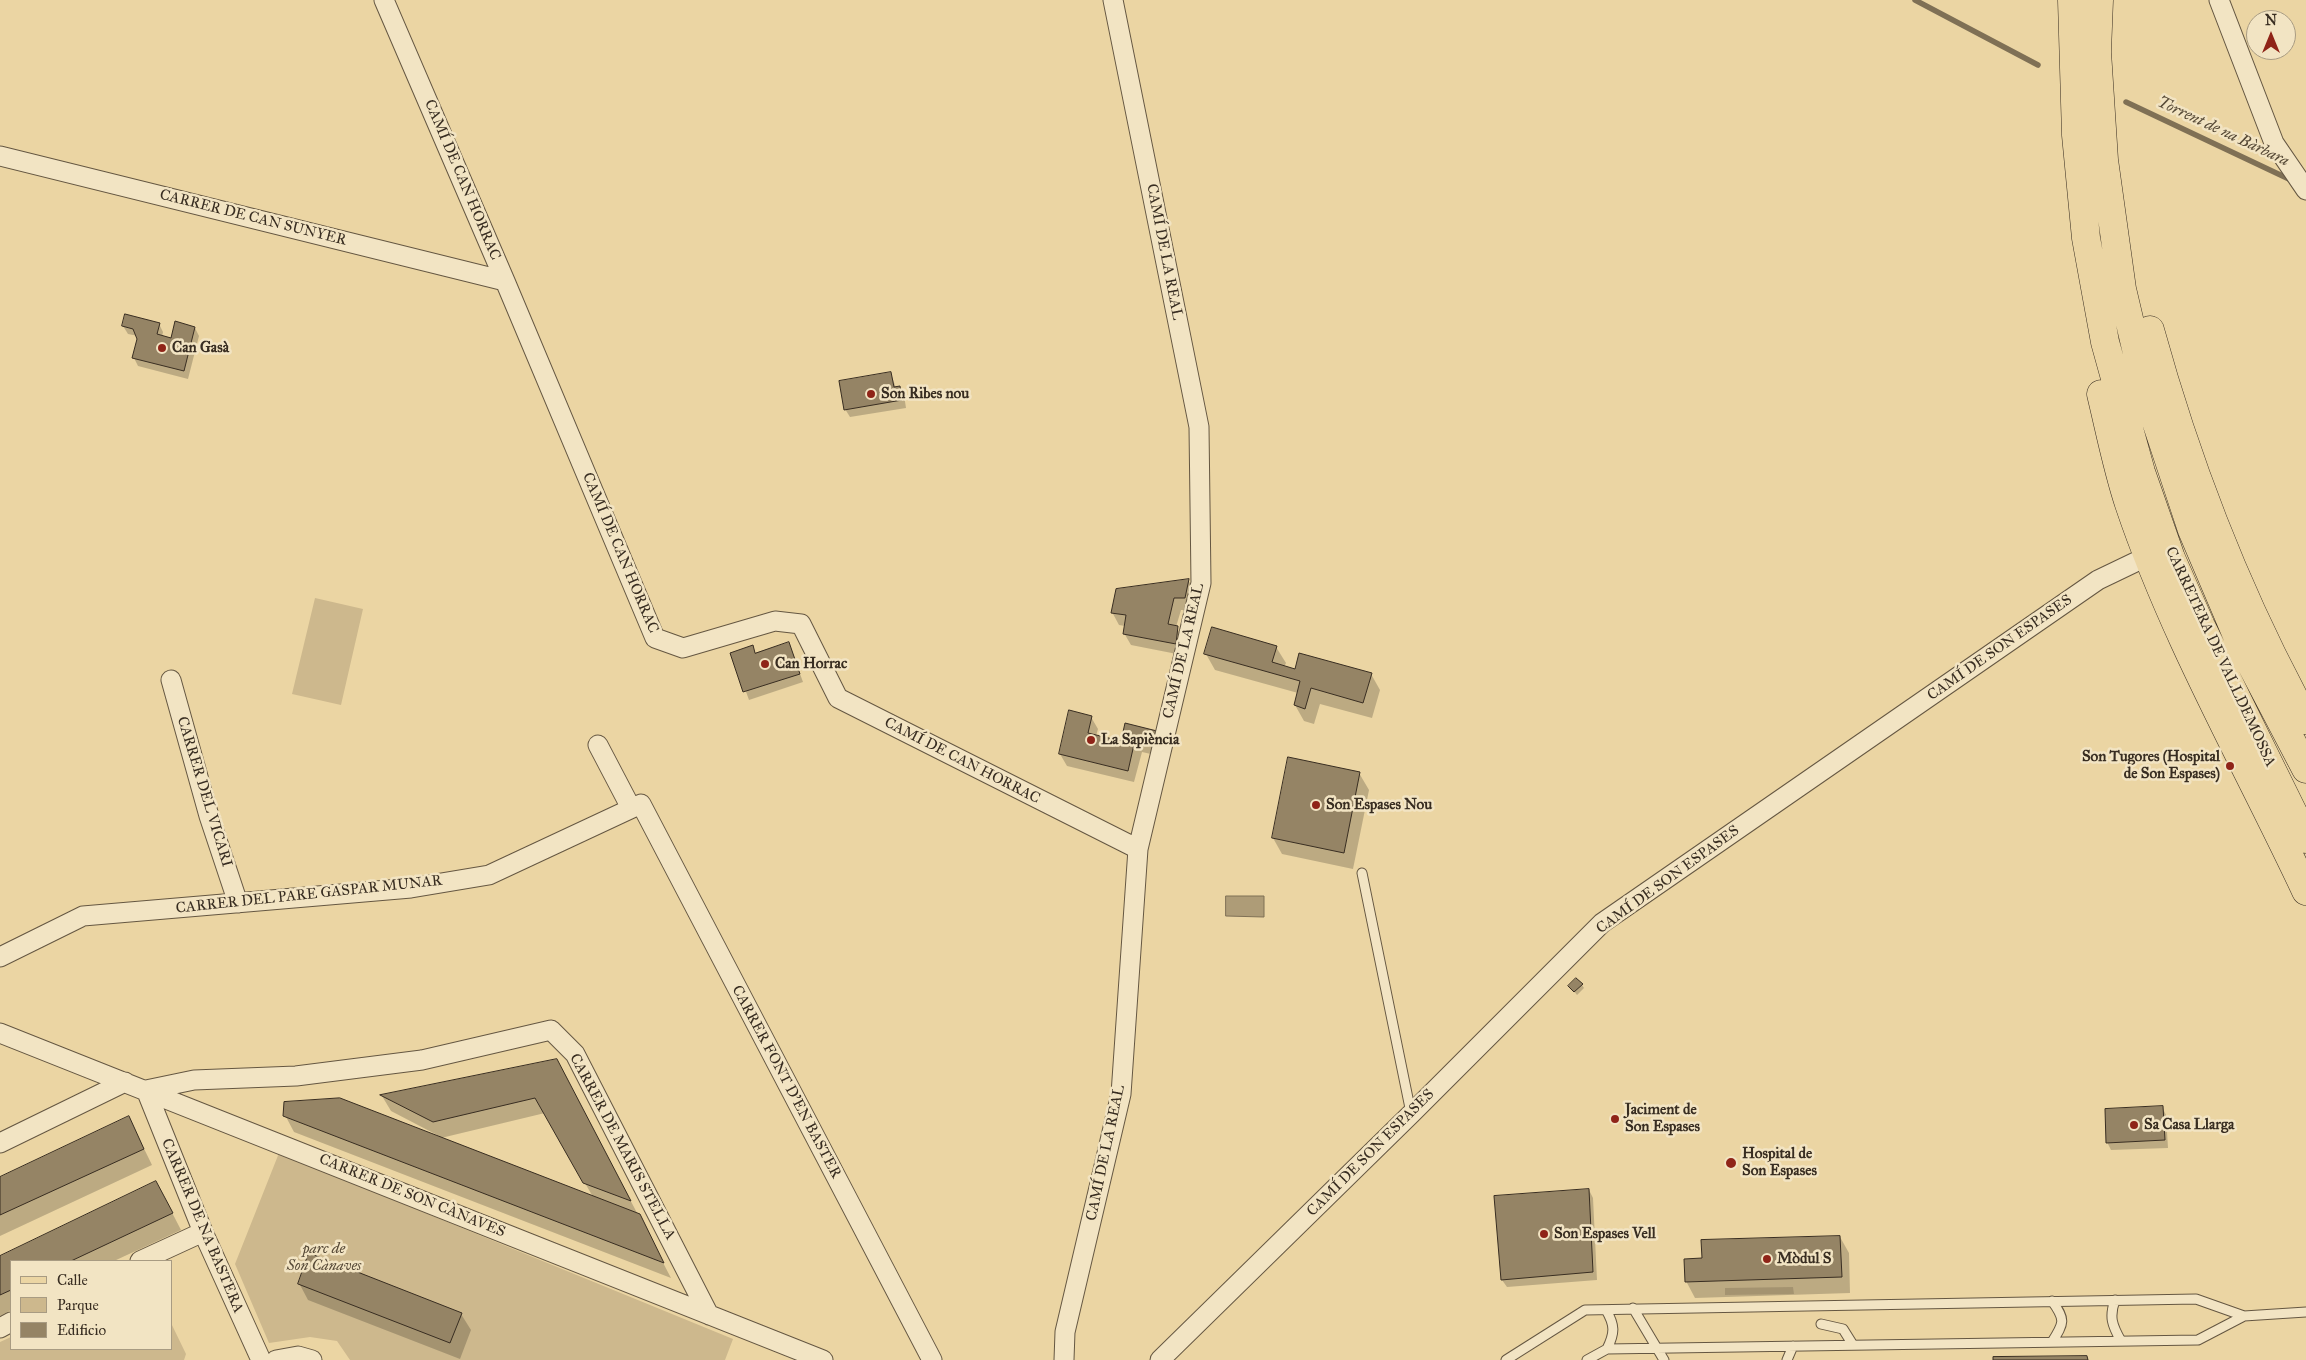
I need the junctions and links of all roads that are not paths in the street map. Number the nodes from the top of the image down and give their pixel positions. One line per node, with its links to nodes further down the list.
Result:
1 (384, 0): 10 (street, CAMÍ DE CAN HORRAC)
2 (1113, 0): 18 (street, CAMÍ DE LA REAL)
3 (2072, 0): 9 (main road, CARRETERA DE VALLDEMOSSA)
4 (2099, 0): 7 (main road, CARRETERA DE VALLDEMOSSA)
5 (2219, 0): 8 (street)
6 (0, 156): 10 (street, CARRER DE CAN SUNYER)
7 (2104, 160): 13 (main road); 15 (main road, CARRETERA DE VALLDEMOSSA)
8 (2306, 190)
9 (2086, 238): 11 (main road); 17 (main road, CARRETERA DE VALLDEMOSSA)
10 (505, 281): 18 (street, CAMÍ DE CAN HORRAC)
11 (2148, 556): 20 (main road); 26 (street, CAMÍ DE SON ESPASES)
12 (171, 680): 21 (street, CARRER DEL VICARI)
13 (2306, 720)
14 (598, 746): 16 (street, CARRER FONT D'EN BASTER)
15 (2306, 769)
16 (636, 806): 21 (street, CARRER DEL PARE GASPAR MUNAR); 48 (street, CARRER FONT D'EN BASTER)
17 (2306, 839)
18 (1138, 849): 49 (street, CAMÍ DE LA REAL)
19 (1362, 873): 26 (lane)
20 (2306, 891)
21 (238, 903): 22 (street, CARRER DEL PARE GASPAR MUNAR)
22 (0, 957)
23 (0, 1033): 24 (street, CARRER DE SON CÀNAVES)
24 (125, 1082): 25 (street, CARRER DE SON CÀNAVES); 27 (street)
25 (146, 1090): 28 (street, CARRER DE NA BASTERA); 35 (street, CARRER DE SON CÀNAVES); 35 (street, CARRER DE MARIS STELLA)
26 (1411, 1114): 50 (street, CAMÍ DE SON ESPASES)
27 (0, 1143)
28 (203, 1232): 29 (street); 44 (street, CARRER DE NA BASTERA)
29 (142, 1260)
30 (2115, 1300): 31 (lane); 36 (lane); 38 (lane)
31 (2052, 1301): 32 (lane); 39 (lane)
32 (1633, 1308): 33 (lane); 42 (lane)
33 (1606, 1310): 43 (lane); 51 (lane)
34 (2306, 1312): 36 (lane)
35 (710, 1315): 47 (street, CARRER DE SON CÀNAVES)
36 (2244, 1316): 38 (lane)
37 (1821, 1324): 40 (lane)
38 (2122, 1341): 39 (lane)
39 (2052, 1342): 40 (lane)
40 (1853, 1345): 41 (lane)
41 (1793, 1346): 42 (lane); 54 (lane)
42 (1657, 1348): 43 (lane); 53 (lane)
43 (1607, 1349): 52 (lane)
44 (261, 1360)
45 (276, 1360): 46 (street)
46 (312, 1360)
47 (823, 1360)
48 (932, 1360)
49 (1064, 1360)
50 (1160, 1360)
51 (1506, 1360)
52 (1587, 1360)
53 (1664, 1360)
54 (1787, 1360)

